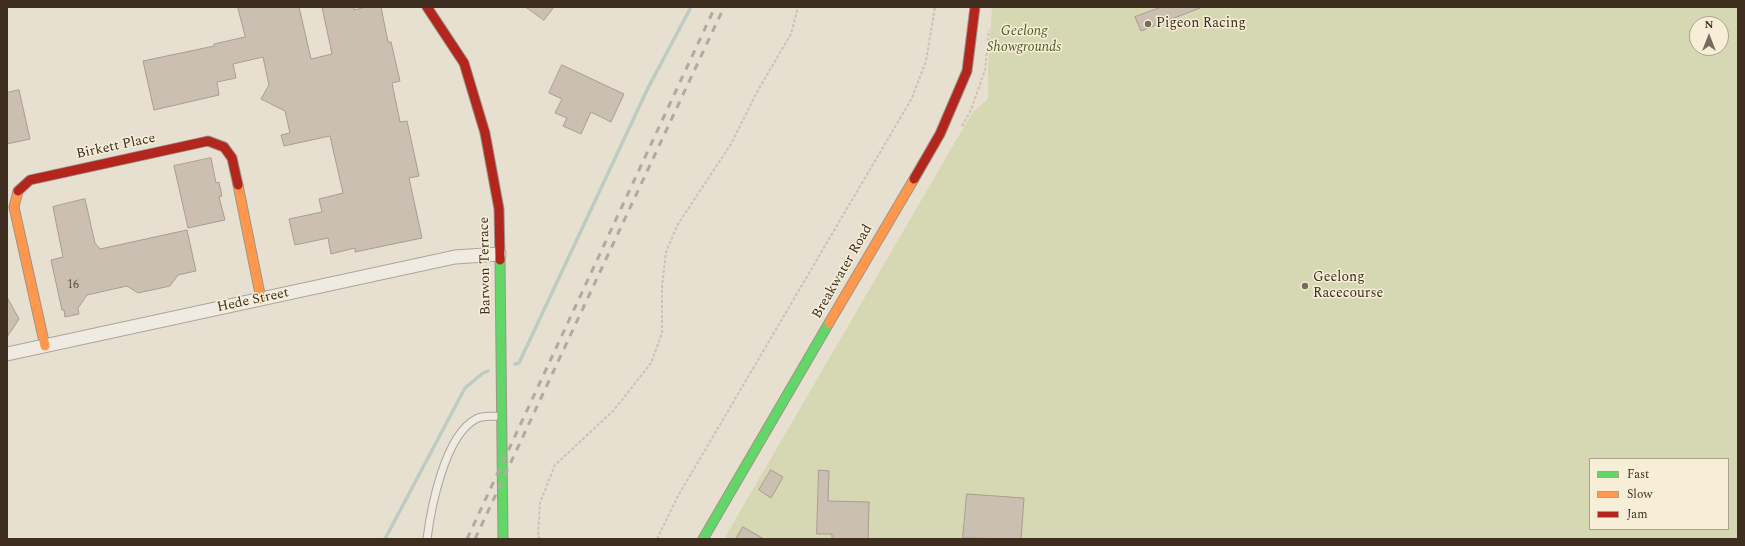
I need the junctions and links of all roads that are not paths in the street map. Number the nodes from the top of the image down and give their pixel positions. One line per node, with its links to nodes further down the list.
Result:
1 (427, 7): 3 (street, Barwon Terrace)
2 (975, 7): 10 (street, Breakwater Road)
3 (500, 254): 4 (street, Hede Street); 7 (street, Barwon Terrace)
4 (261, 299): 5 (street, Hede Street); 5 (street, Birkett Place)
5 (45, 346): 6 (street, Hede Street)
6 (7, 354)
7 (502, 416): 8 (lane); 9 (street, Barwon Terrace)
8 (427, 539)
9 (503, 539)
10 (703, 539)

